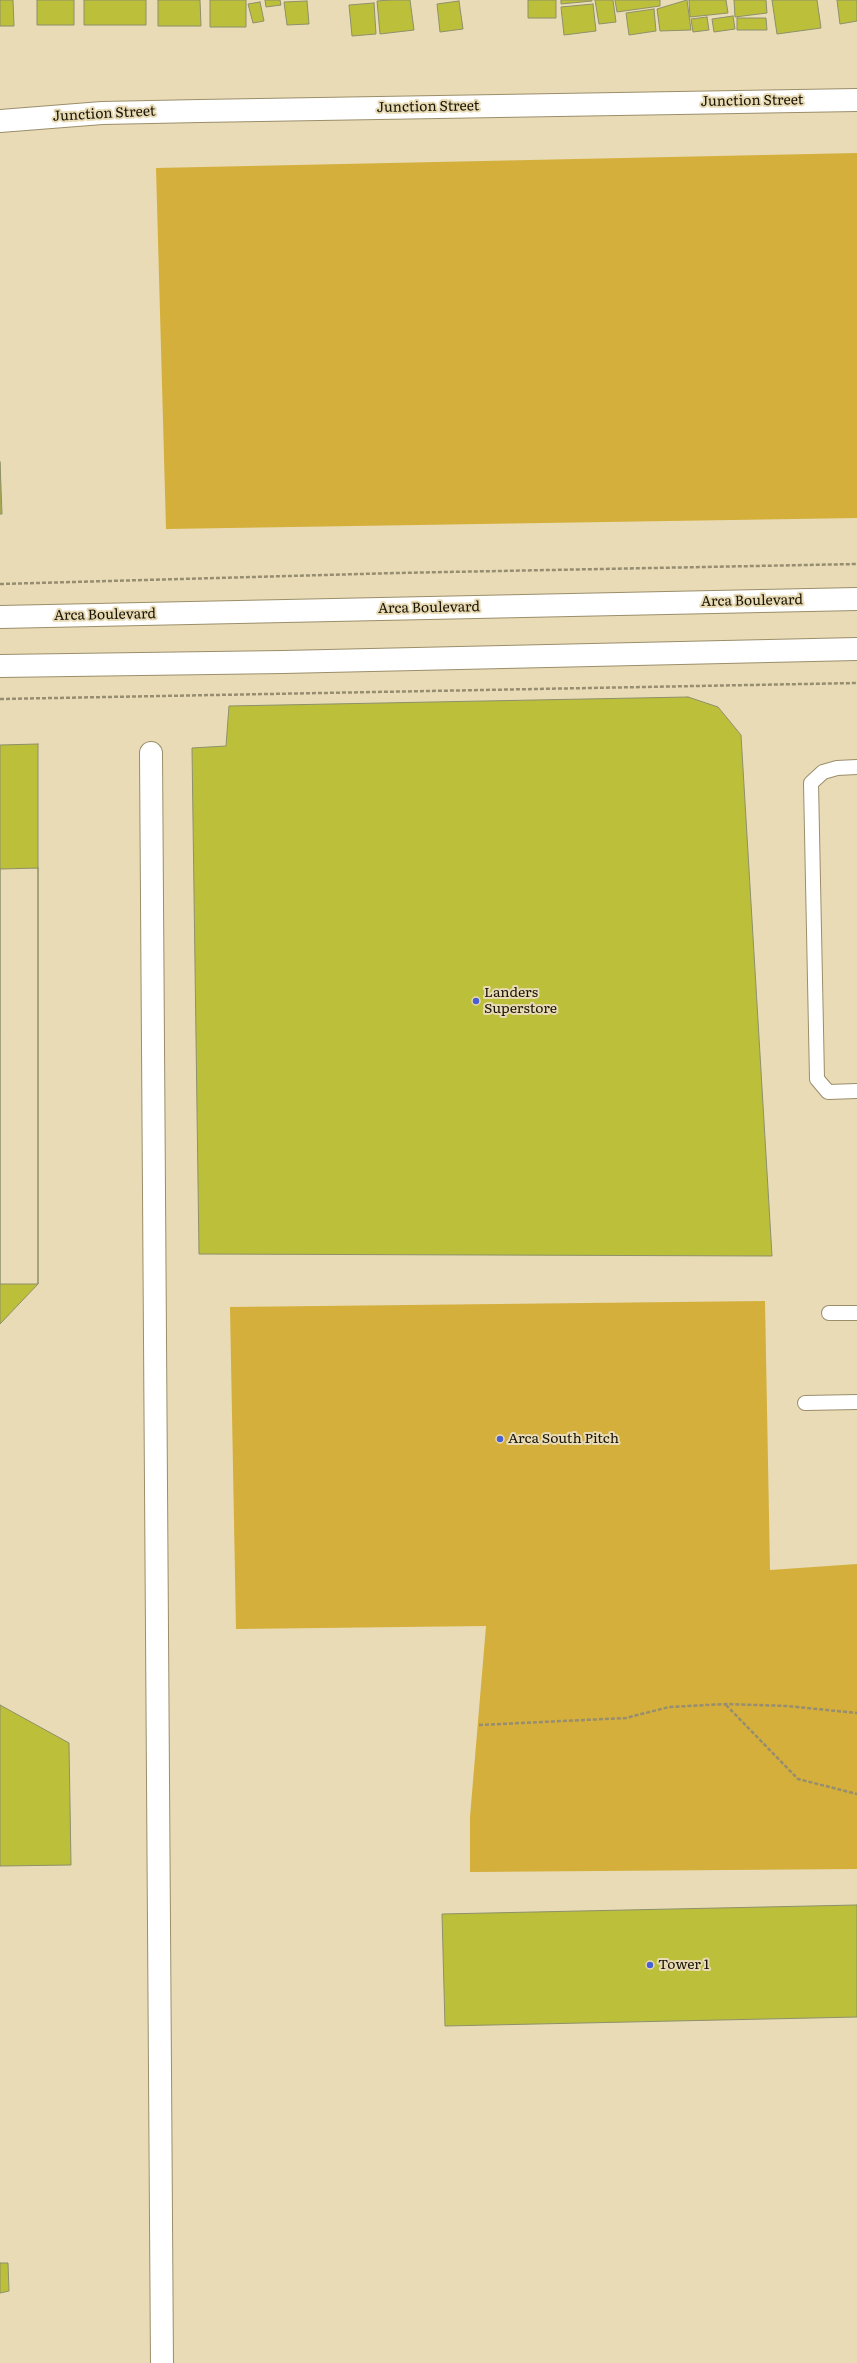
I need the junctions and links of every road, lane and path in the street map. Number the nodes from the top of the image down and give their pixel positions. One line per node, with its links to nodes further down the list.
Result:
1 (857, 100): 2 (street, Junction Street)
2 (0, 121)
3 (857, 564): 4 (path)
4 (0, 584)
5 (857, 599): 6 (street, Arca Boulevard)
6 (0, 617)
7 (857, 649): 8 (street)
8 (0, 666)
9 (857, 683): 10 (path)
10 (0, 699)
11 (151, 753): 22 (street)
12 (857, 767): 13 (lane)
13 (857, 1091)
14 (830, 1313): 15 (lane)
15 (857, 1313)
16 (857, 1402): 17 (lane)
17 (806, 1403)
18 (726, 1704): 19 (path); 20 (path); 21 (path)
19 (857, 1713)
20 (479, 1725)
21 (857, 1794)
22 (162, 2363)

